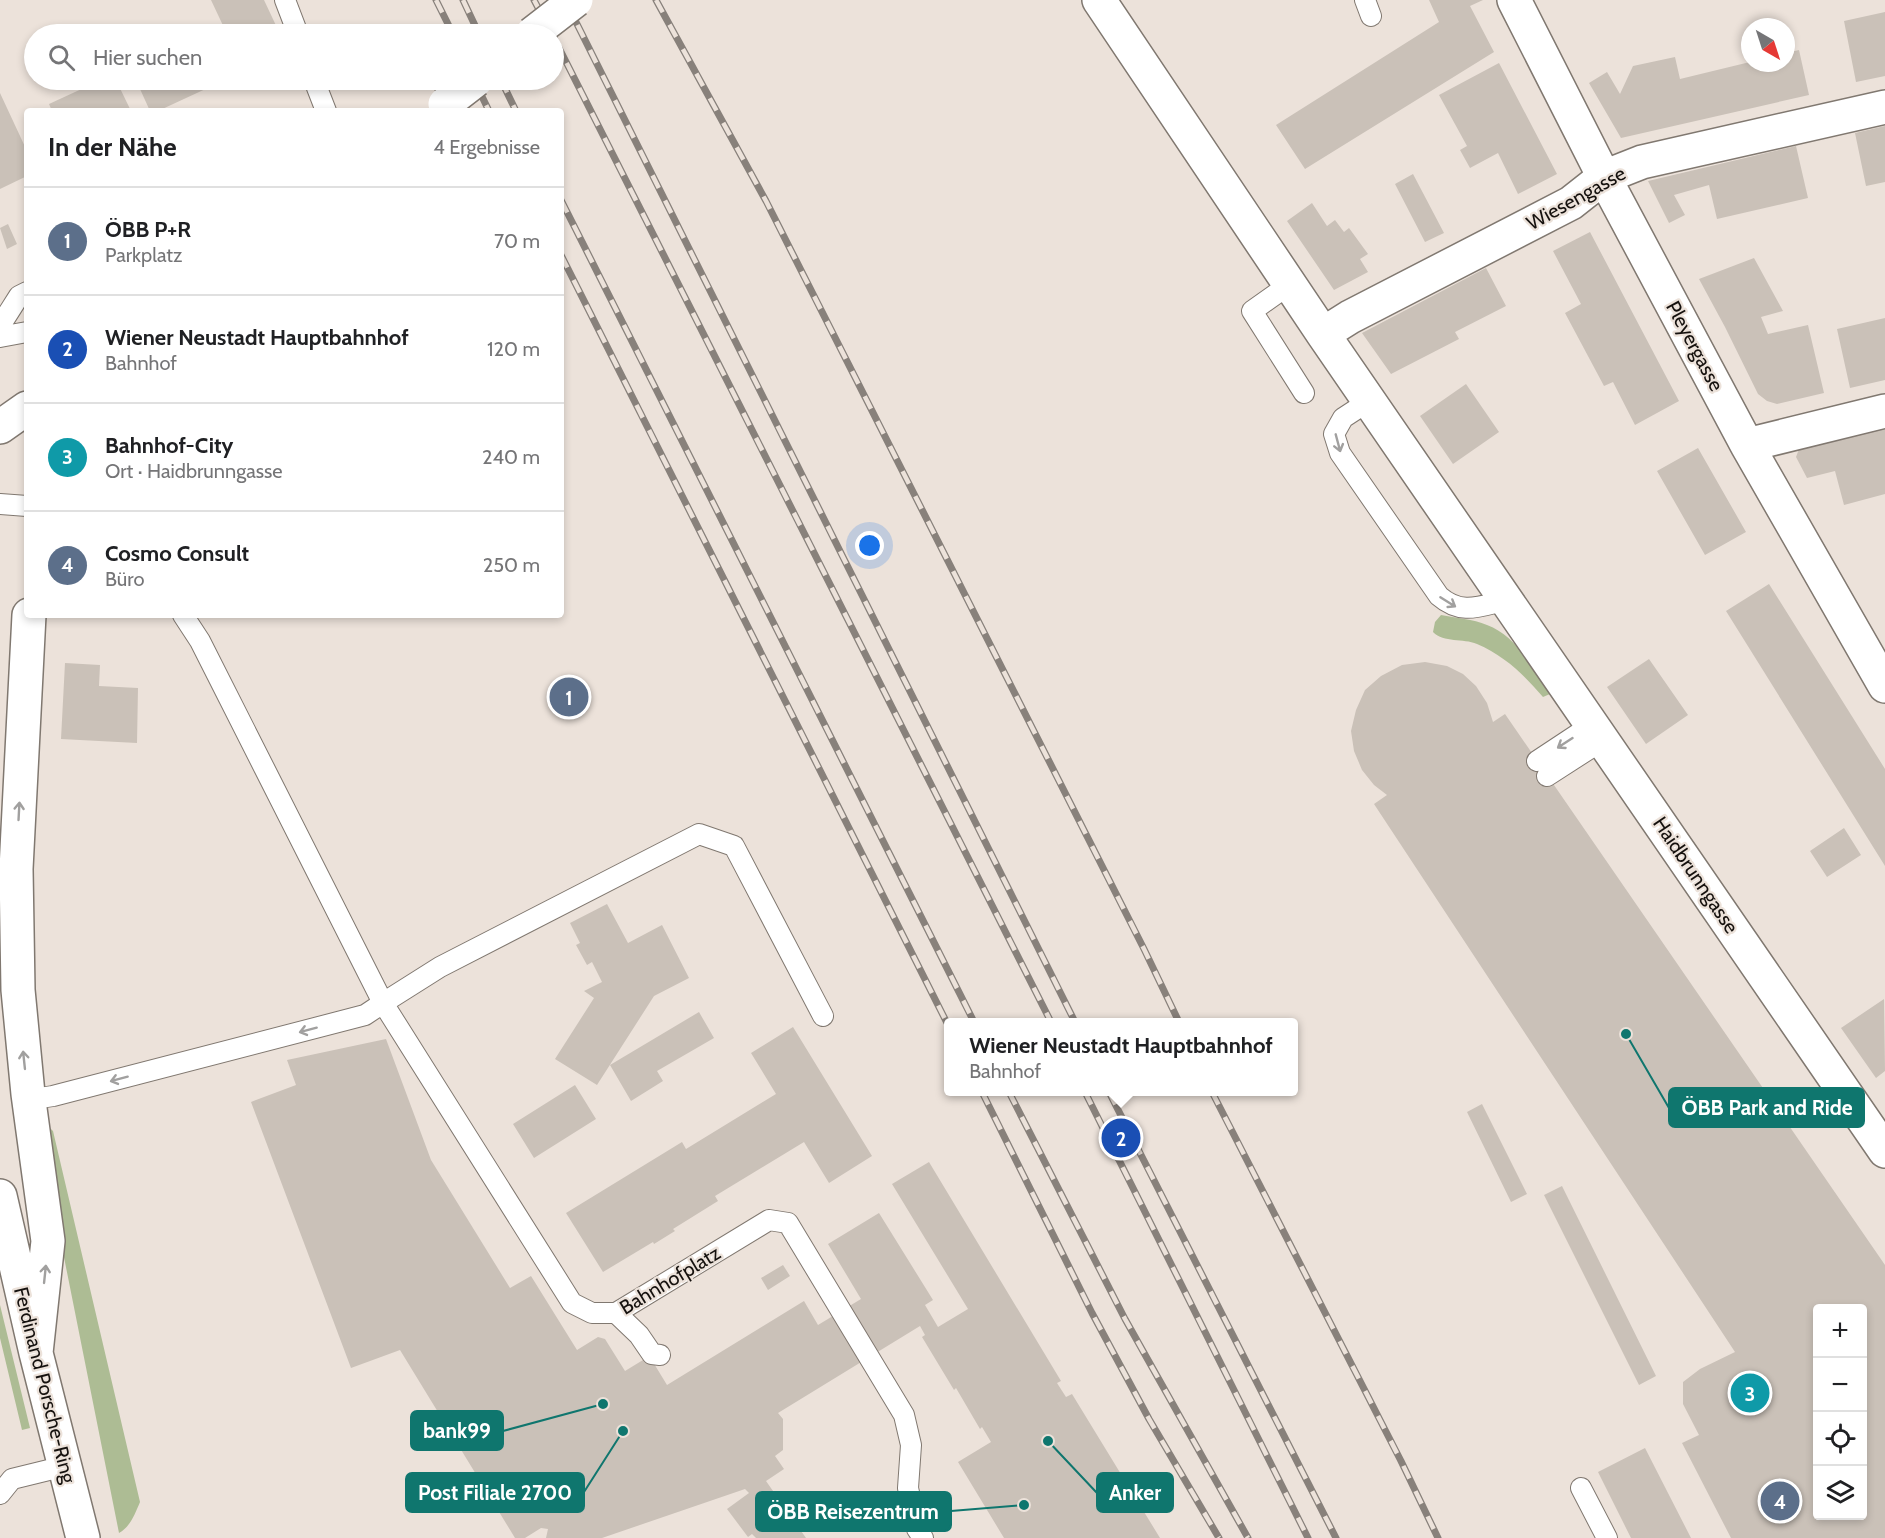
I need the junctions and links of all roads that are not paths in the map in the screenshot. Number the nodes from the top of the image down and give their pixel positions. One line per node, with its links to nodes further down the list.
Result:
1 (285, 0): 5 (lane)
2 (576, 0): 6 (street, bridge)
3 (1100, 0): 13 (street, Haidbrunngasse)
4 (1514, 0): 12 (street, Pleyergasse)
5 (294, 24)
6 (545, 24)
7 (318, 90): 10 (lane)
8 (463, 90): 11 (street, bridge)
9 (1885, 107): 12 (street, Wiesengasse)
10 (325, 108)
11 (440, 108)
12 (1604, 177): 17 (street, Wiesengasse); 24 (street, Pleyergasse)
13 (1290, 284): 17 (street, Haidbrunngasse); 19 (lane)
14 (24, 294): 15 (lane)
15 (0, 326)
16 (24, 333): 18 (lane)
17 (1323, 334): 20 (street, Haidbrunngasse)
18 (0, 337)
19 (1304, 393)
20 (1369, 401): 27 (street, Haidbrunngasse); 27 (lane, one-way to 27)
21 (24, 410): 23 (street)
22 (1885, 411): 24 (street)
23 (0, 427)
24 (1748, 445): 30 (street, Pleyergasse)
25 (0, 504): 26 (lane)
26 (24, 506)
27 (1507, 600): 31 (street, Haidbrunngasse)
28 (29, 618): 35 (street, one-way to 28)
29 (185, 618): 33 (lane, Bahnhofplatz)
30 (1885, 687)
31 (1598, 732): 32 (lane); 36 (street, Haidbrunngasse)
32 (1542, 768)
33 (383, 1003): 34 (lane); 35 (lane, one-way to 35); 38 (lane, Bahnhofplatz)
34 (823, 1016)
35 (28, 1094): 39 (street, one-way to 35)
36 (1885, 1150)
37 (0, 1196): 39 (street, Ferdinand Porsche-Ring)
38 (616, 1313): 40 (lane); 45 (lane, Bahnhofplatz)
39 (36, 1353): 41 (street, Ferdinand Porsche-Ring)
40 (660, 1354)
41 (65, 1466): 43 (lane); 44 (street, Ferdinand Porsche-Ring)
42 (1581, 1488): 46 (lane)
43 (0, 1494)
44 (83, 1538)
45 (922, 1538)
46 (1607, 1538)

